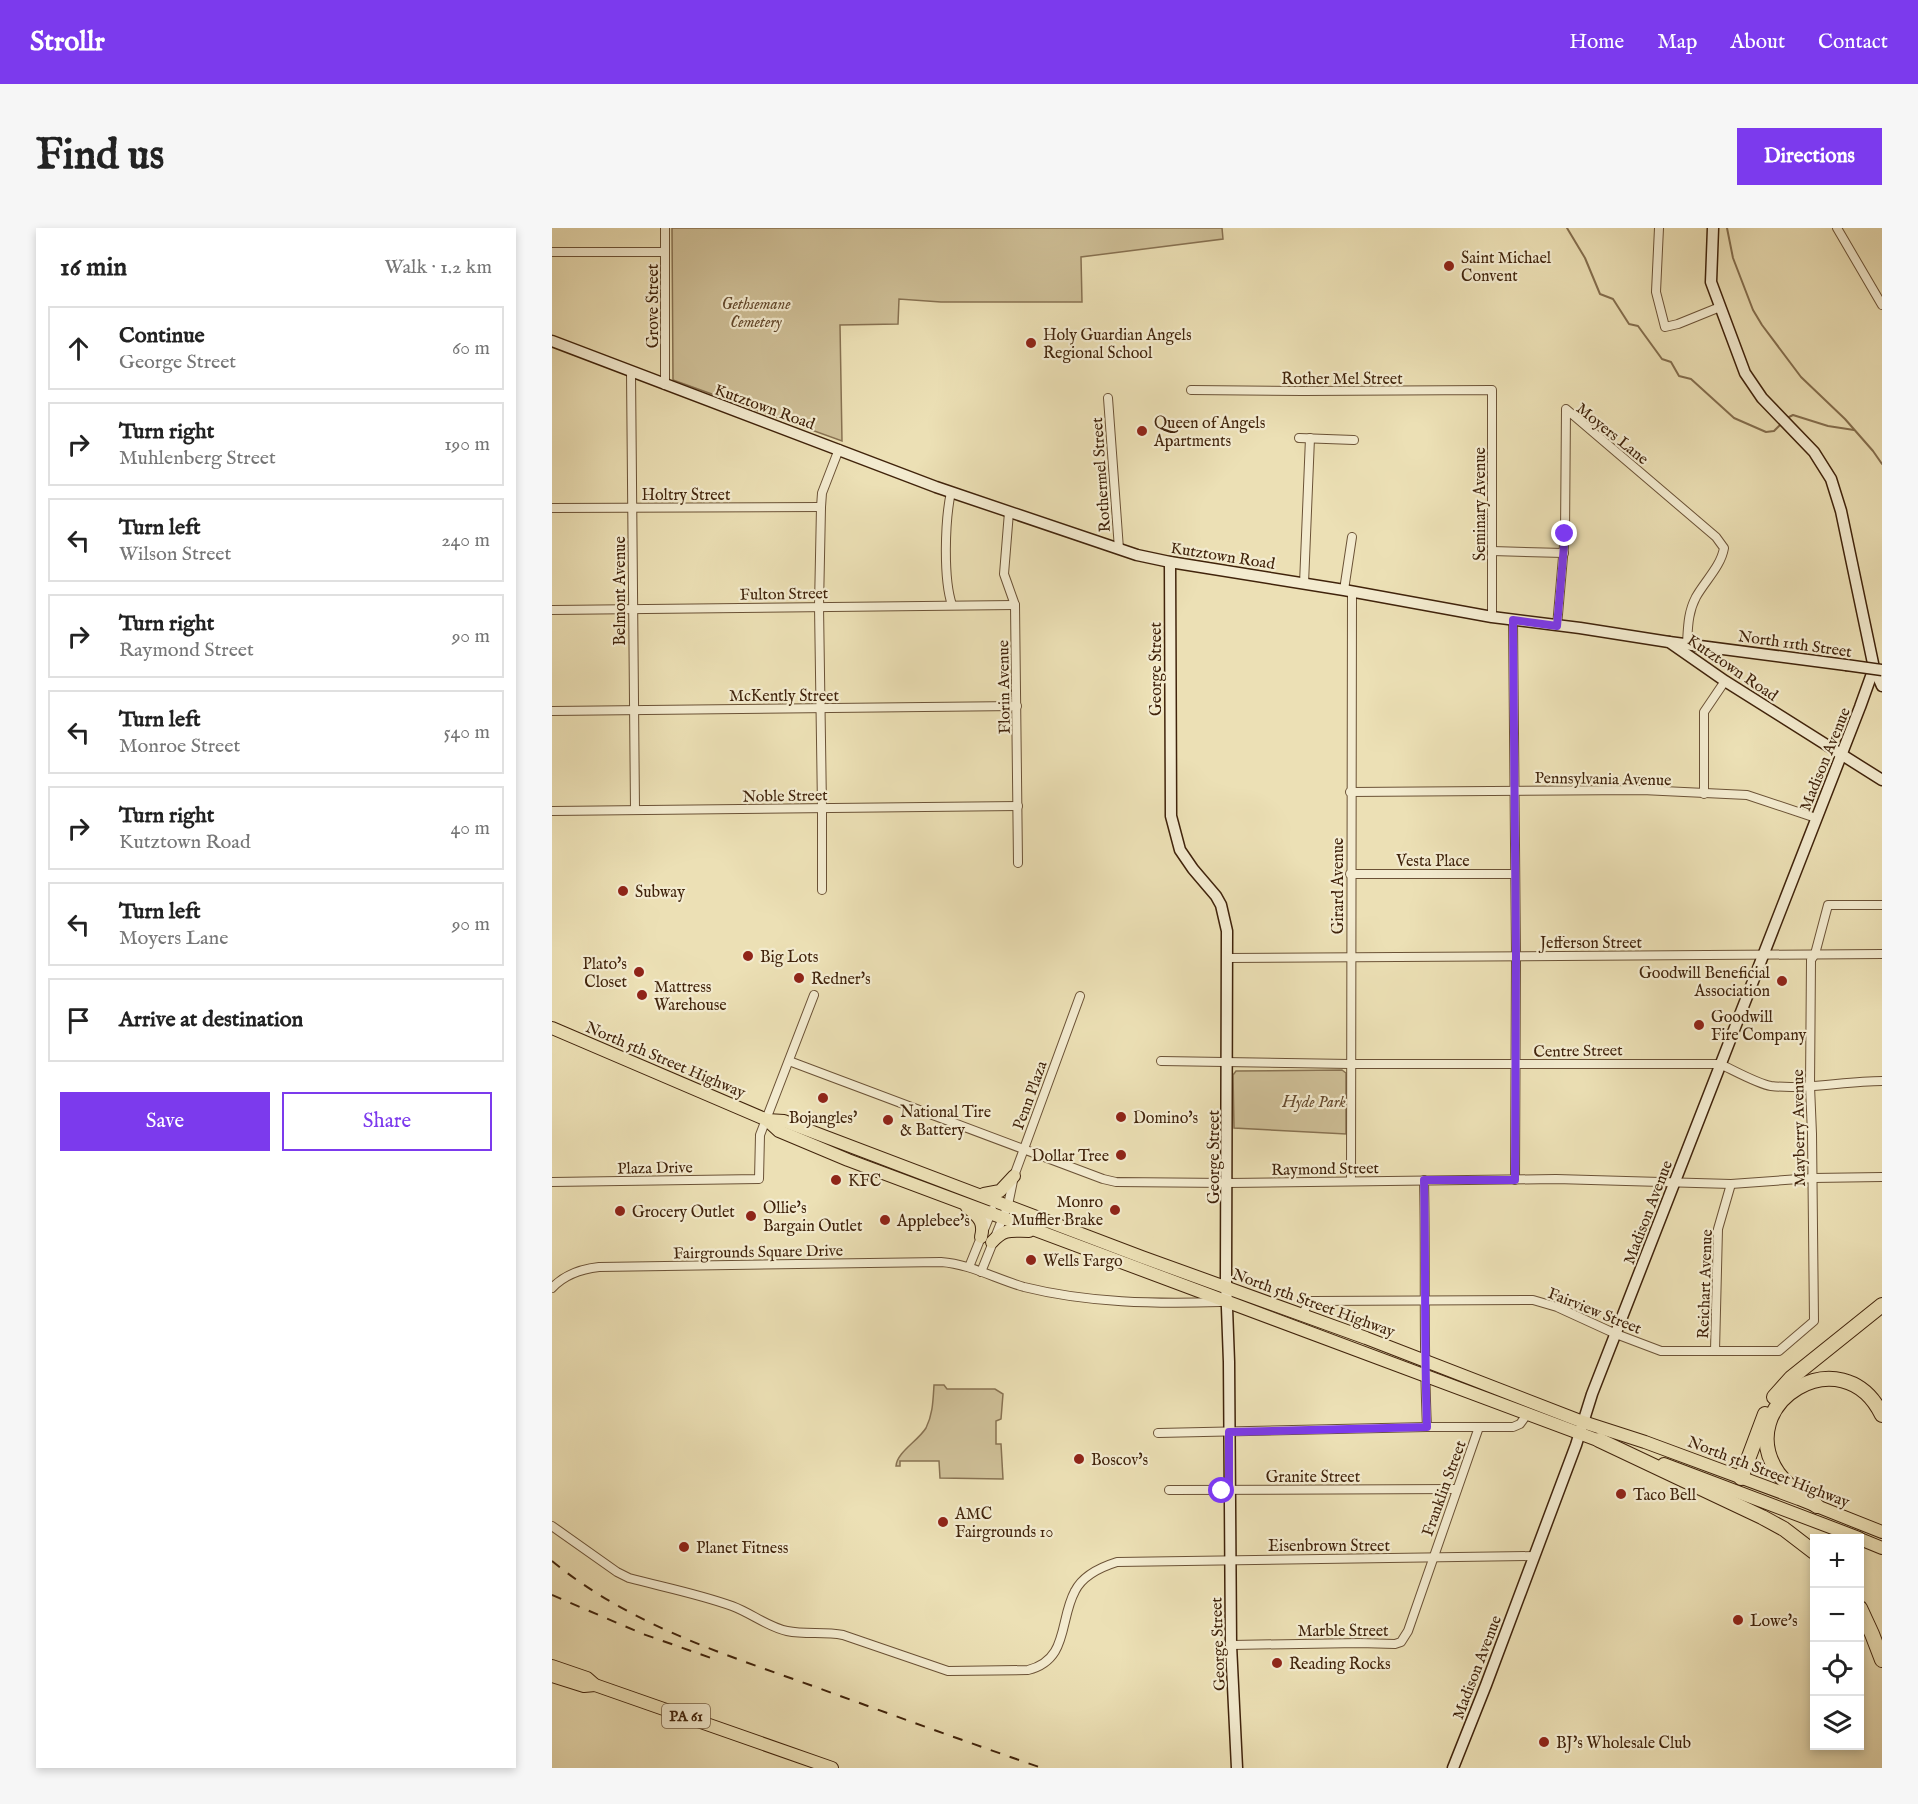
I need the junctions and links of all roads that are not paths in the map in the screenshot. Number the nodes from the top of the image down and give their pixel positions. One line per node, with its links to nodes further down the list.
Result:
1 (665, 228): 6 (street, Grove Street)
2 (1659, 228): 8 (street)
3 (1713, 228): 8 (street)
4 (1837, 228): 7 (street)
5 (552, 252): 6 (street)
6 (665, 252): 11 (street, Grove Street)
7 (1882, 305)
8 (1720, 307): 41 (street)
9 (552, 341): 10 (street, Kutztown Road)
10 (631, 372): 11 (street, Kutztown Road); 22 (street, Belmont Avenue)
11 (665, 385): 18 (street, Kutztown Road)
12 (1191, 390): 13 (street, Rother Mel Street)
13 (1492, 390): 26 (street, Seminary Avenue)
14 (1108, 398): 25 (street, Rothermel Street)
15 (1299, 438): 16 (street)
16 (1310, 438): 17 (street); 29 (street)
17 (1354, 441)
18 (839, 449): 19 (street, Kutztown Road); 20 (street)
19 (951, 492): 23 (street, Kutztown Road); 31 (street)
20 (821, 507): 22 (street, Holtry Street); 33 (street)
21 (552, 508): 22 (street, Holtry Street)
22 (632, 508): 34 (street, Belmont Avenue)
23 (1008, 512): 25 (street, Kutztown Road); 32 (street, Florin Avenue)
24 (1352, 537): 30 (street, Girard Avenue)
25 (1119, 549): 28 (street, Kutztown Road)
26 (1492, 551): 27 (street); 36 (street, Seminary Avenue)
27 (1564, 553): 38 (street, Moyers Lane); 40 (street, Moyers Lane)
28 (1170, 562): 29 (street, Kutztown Road); 67 (street, George Street)
29 (1304, 584): 30 (street, Kutztown Road)
30 (1348, 591): 36 (street, Kutztown Road); 51 (street, Girard Avenue)
31 (952, 605): 32 (street, Fulton Street); 33 (street, Fulton Street)
32 (1016, 605): 44 (street, Florin Avenue)
33 (819, 606): 34 (street, Fulton Street); 46 (street)
34 (633, 608): 35 (street, Fulton Street); 45 (street, Belmont Avenue)
35 (552, 610)
36 (1492, 617): 37 (street, Kutztown Road)
37 (1513, 620): 38 (street, Kutztown Road); 50 (street)
38 (1557, 626): 39 (street, Kutztown Road)
39 (1669, 642): 40 (street, North 11th Street); 42 (street, Kutztown Road)
40 (1687, 644): 41 (street, North 11th Street, bridge)
41 (1878, 669): 43 (street); 48 (street, Madison Avenue)
42 (1725, 681): 48 (street, Kutztown Road); 52 (street)
43 (1882, 686)
44 (1017, 706): 46 (street, McKently Street); 53 (street, Florin Avenue)
45 (634, 709): 46 (street, McKently Street); 47 (street, McKently Street); 55 (street, Belmont Avenue)
46 (821, 709): 54 (street)
47 (552, 711)
48 (1841, 756): 49 (street, Kutztown Road); 57 (street, Madison Avenue)
49 (1882, 780)
50 (1514, 791): 51 (street, Pennsylvania Avenue); 52 (street, Pennsylvania Avenue); 60 (street)
51 (1350, 792): 59 (street, Girard Avenue)
52 (1704, 794): 57 (street, Pennsylvania Avenue)
53 (1018, 806): 54 (street, Noble Street); 58 (street, Florin Avenue)
54 (822, 808): 55 (street, Noble Street); 61 (street)
55 (635, 810): 56 (street, Noble Street)
56 (552, 811)
57 (1816, 818): 63 (street, Madison Avenue)
58 (1018, 863)
59 (1350, 874): 60 (street, Vesta Place); 68 (street, Girard Avenue)
60 (1515, 874): 66 (street)
61 (822, 890)
62 (1882, 905): 64 (street, Mayberry Avenue)
63 (1763, 954): 64 (street, Jefferson Street); 66 (street, Jefferson Street); 77 (street, Madison Avenue)
64 (1815, 954): 65 (street, Jefferson Street); 79 (street, Mayberry Avenue)
65 (1882, 954)
66 (1516, 956): 68 (street, Jefferson Street); 76 (street)
67 (1227, 958): 68 (street, Jefferson Street); 74 (street, George Street)
68 (1350, 958): 75 (street, Girard Avenue)
69 (814, 995): 72 (street)
70 (1080, 996): 81 (street, Penn Plaza)
71 (552, 1028): 80 (main road, North 5th Street Highway)
72 (789, 1061): 80 (street); 81 (street, Raymond Street)
73 (1161, 1061): 74 (street, Centre Street)
74 (1227, 1062): 75 (street, Centre Street); 89 (street, George Street)
75 (1350, 1064): 76 (street, Centre Street); 86 (street, Girard Avenue)
76 (1515, 1064): 77 (street, Centre Street); 85 (street)
77 (1720, 1064): 79 (street, Centre Street); 90 (street, Madison Avenue)
78 (1882, 1081): 79 (street, Centre Street)
79 (1810, 1086): 83 (street, Mayberry Avenue)
80 (767, 1120): 87 (street, Plaza Drive); 92 (main road, North 5th Street Highway); 93 (main road, North 5th Street Highway)
81 (1024, 1149): 88 (street, Penn Plaza); 89 (street, Raymond Street)
82 (1882, 1177): 83 (street, Raymond Street)
83 (1813, 1178): 91 (street, Raymond Street); 103 (street, Mayberry Avenue)
84 (1424, 1180): 85 (street, Raymond Street); 86 (street, Raymond Street); 104 (street)
85 (1515, 1180): 90 (street, Raymond Street)
86 (1351, 1181): 89 (street, Raymond Street)
87 (552, 1182)
88 (1013, 1182): 92 (main road); 94 (street, Penn Plaza); 95 (main road)
89 (1228, 1183): 102 (street, George Street)
90 (1674, 1183): 91 (street, Raymond Street); 108 (street, Madison Avenue)
91 (1731, 1184): 109 (street, Reichart Avenue)
92 (981, 1195): 94 (main road, North 5th Street Highway)
93 (962, 1202): 96 (main road, North 5th Street Highway); 98 (main road)
94 (1002, 1203): 95 (main road, North 5th Street Highway); 96 (street); 96 (street)
95 (1030, 1214): 102 (main road, North 5th Street Highway)
96 (997, 1215): 97 (main road, North 5th Street Highway); 98 (street); 98 (street)
97 (1038, 1231): 98 (main road); 105 (main road, North 5th Street Highway)
98 (987, 1240): 99 (street); 100 (street)
99 (969, 1267): 100 (street, Fairgrounds Square Drive); 101 (street, Fairgrounds Square Drive)
100 (981, 1272): 105 (street, Fairgrounds Square Drive)
101 (552, 1288)
102 (1227, 1288): 105 (street, George Street); 107 (main road, North 5th Street Highway)
103 (1814, 1299): 109 (street, Fairview Street)
104 (1426, 1300): 107 (street, Fairview Street); 108 (street, Fairview Street); 110 (street)
105 (1227, 1302): 111 (main road, North 5th Street Highway); 117 (street, George Street)
106 (1882, 1305): 120 (highway)
107 (1302, 1315): 110 (main road, North 5th Street Highway)
108 (1616, 1334): 109 (street, Fairview Street); 116 (street, Madison Avenue)
109 (1715, 1351)
110 (1425, 1361): 111 (street); 116 (main road, North 5th Street Highway)
111 (1425, 1376): 112 (main road, North 5th Street Highway); 114 (street)
112 (1528, 1413): 115 (street); 116 (main road, North 5th Street Highway)
113 (1882, 1415): 125 (highway)
114 (1427, 1427): 115 (street); 117 (street)
115 (1479, 1427): 121 (street, Franklin Street)
116 (1581, 1427): 119 (main road, North 5th Street Highway); 120 (main road, North 5th Street Highway); 130 (street, Madison Avenue)
117 (1229, 1432): 118 (street); 123 (street, George Street)
118 (1158, 1433)
119 (1599, 1440): 124 (main road, North 5th Street Highway); 129 (highway)
120 (1741, 1478): 124 (main road); 125 (main road, North 5th Street Highway)
121 (1457, 1489): 123 (street, Granite Street); 131 (street, Franklin Street)
122 (1169, 1490): 123 (street, Granite Street)
123 (1229, 1491): 132 (street, George Street)
124 (1742, 1493): 128 (main road, North 5th Street Highway)
125 (1817, 1506): 127 (main road, North 5th Street Highway)
126 (552, 1527): 132 (street, Eisenbrown Street)
127 (1877, 1530)
128 (1846, 1534)
129 (1810, 1548)
130 (1533, 1556): 131 (street, Eisenbrown Street); 141 (street, Madison Avenue)
131 (1432, 1558): 132 (street, Eisenbrown Street); 134 (street, Marble Street)
132 (1230, 1560): 134 (street, George Street)
133 (1864, 1617): 135 (highway)
134 (1231, 1645): 140 (street, George Street)
135 (1882, 1660)
136 (552, 1666): 138 (main road, PA 61)
137 (552, 1676): 138 (main road, PA 61)
138 (595, 1685): 139 (main road, PA 61)
139 (832, 1768)
140 (1237, 1768)
141 (1453, 1768)

